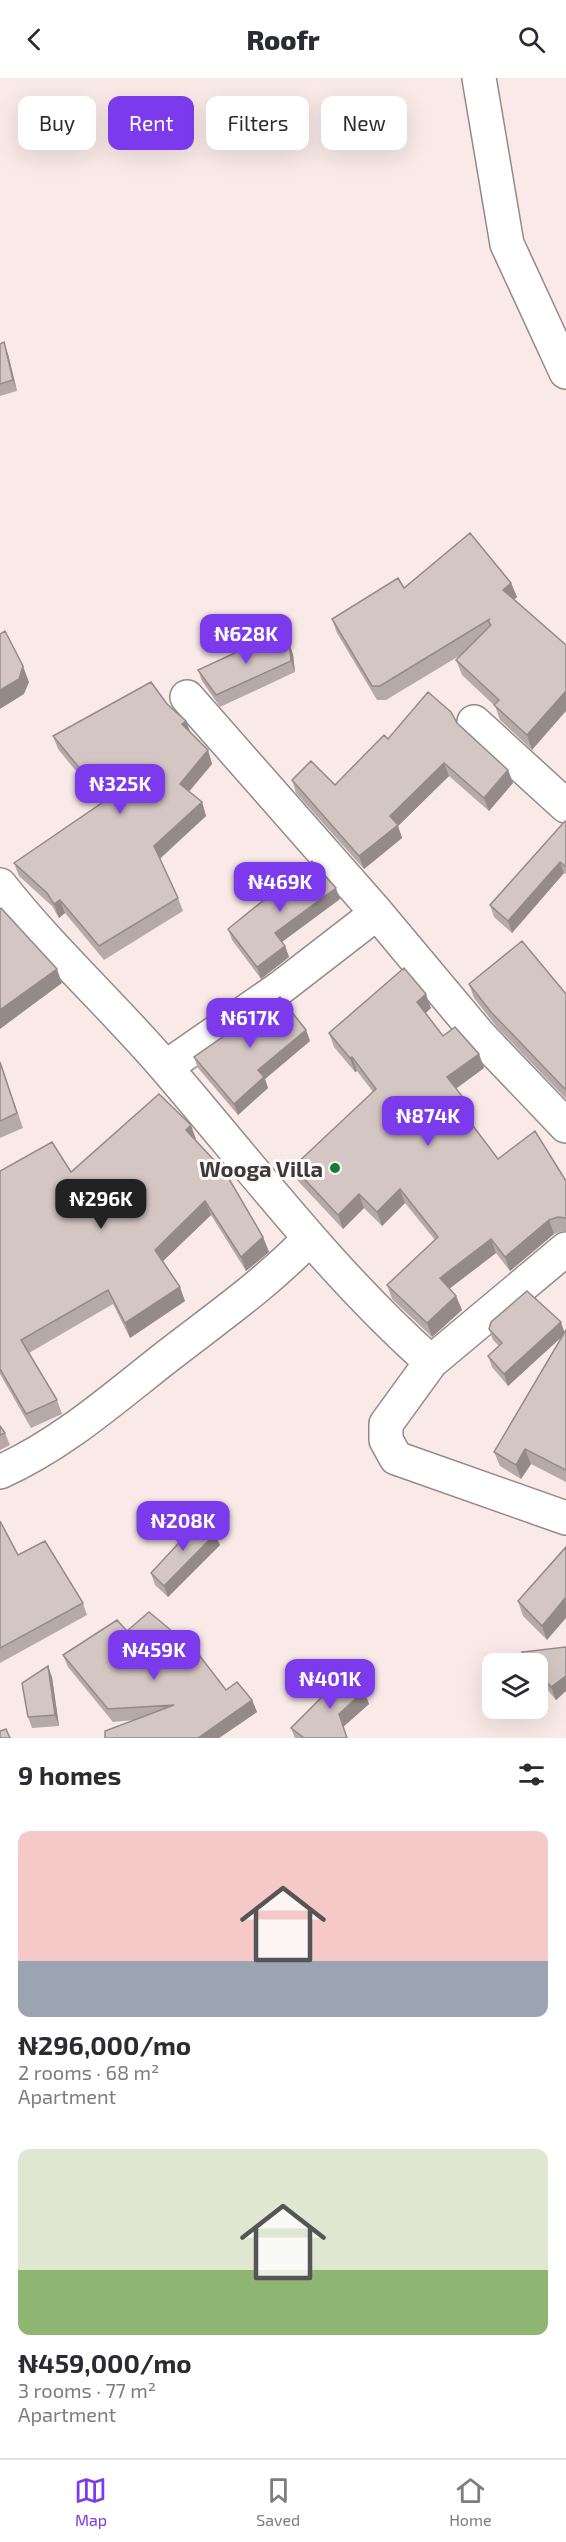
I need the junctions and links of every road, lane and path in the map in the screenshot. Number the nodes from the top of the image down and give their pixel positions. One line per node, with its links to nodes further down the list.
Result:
1 (479, 78): 2 (street)
2 (566, 372)
3 (187, 697): 7 (street)
4 (474, 722): 5 (street)
5 (566, 806)
6 (0, 885): 8 (street)
7 (377, 913): 8 (street); 9 (street)
8 (166, 1067): 10 (street)
9 (566, 1126)
10 (310, 1238): 12 (street); 13 (street)
11 (566, 1249): 12 (street)
12 (431, 1362): 14 (street)
13 (0, 1472)
14 (566, 1518)

